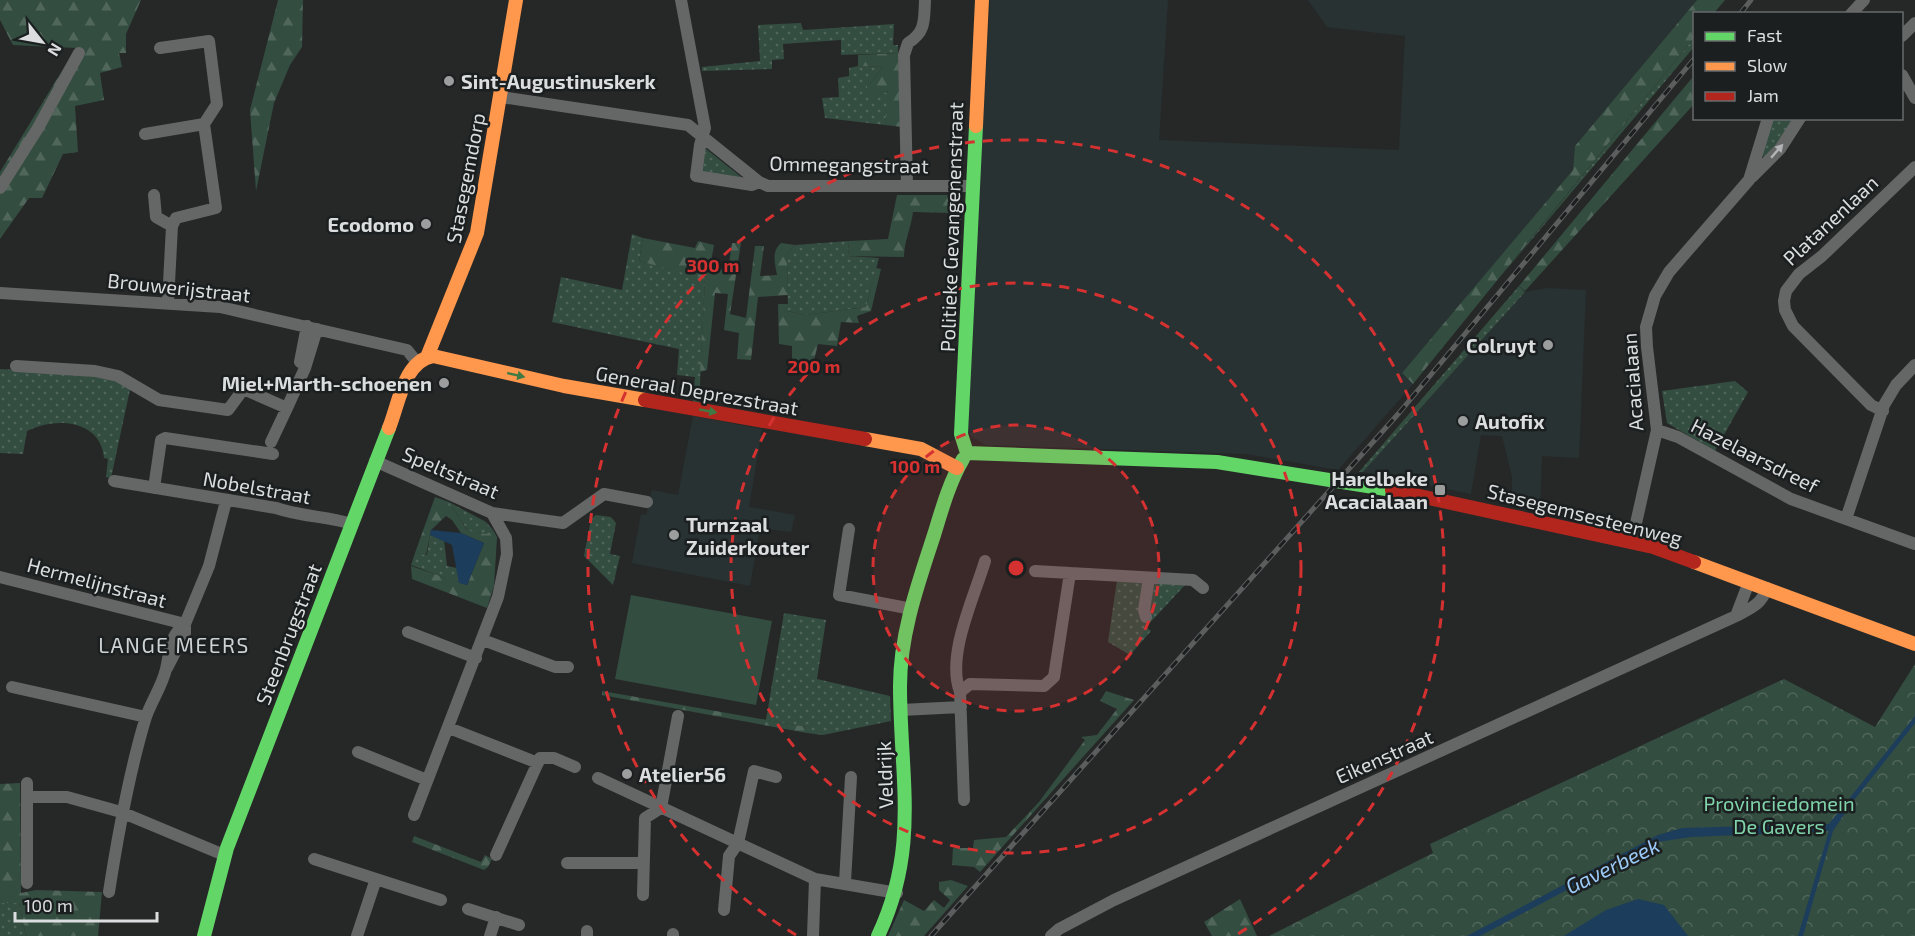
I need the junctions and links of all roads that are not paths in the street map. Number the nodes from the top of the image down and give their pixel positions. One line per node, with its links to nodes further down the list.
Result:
1 (516, 0): 12 (street, Stasegemdorp)
2 (681, 0): 18 (street)
3 (925, 0): 22 (street)
4 (982, 0): 23 (street, Politieke Gevangenenstraat)
5 (1915, 23): 6 (street)
6 (1903, 35)
7 (222, 40): 8 (street)
8 (209, 41): 9 (street); 16 (street)
9 (160, 48)
10 (79, 53): 24 (street)
11 (1903, 77): 13 (street)
12 (501, 97): 18 (street, Ommegangstraat); 30 (street, Stasegemdorp)
13 (1915, 98)
14 (1767, 120): 20 (street, Acacialaan)
15 (1799, 120): 20 (street, Acacialaan, one-way to 15)
16 (204, 124): 17 (street); 26 (street)
17 (145, 134)
18 (703, 137): 21 (street, Ommegangstraat); 21 (street, Ommegangstraat)
19 (1915, 167): 34 (street, Platanenlaan)
20 (1749, 180): 35 (street, Acacialaan)
21 (759, 182): 22 (street, Ommegangstraat)
22 (908, 186): 23 (street, Ommegangstraat)
23 (974, 186): 36 (street, Politieke Gevangenenstraat)
24 (0, 188)
25 (154, 195): 26 (street)
26 (171, 226): 28 (street)
27 (0, 293): 28 (street, Brouwerijstraat)
28 (168, 302): 29 (street, Brouwerijstraat)
29 (312, 328): 30 (street, Brouwerijstraat); 33 (street)
30 (422, 359): 37 (street, Steenbrugstraat); 38 (street, Generaal Deprezstraat, one-way to 38)
31 (1915, 365): 34 (street)
32 (16, 366): 33 (street)
33 (287, 408): 40 (street, Nobelstraat)
34 (1882, 411): 44 (street)
35 (1657, 430): 44 (street, Hazelaarsdreef); 48 (street, Acacialaan)
36 (967, 453): 38 (street, Veldrijk); 48 (street, Stasegemsesteenweg)
37 (375, 461): 43 (street, Speltstraat); 45 (street, Steenbrugstraat)
38 (957, 468): 58 (street, Veldrijk)
39 (114, 481): 40 (street, Nobelstraat)
40 (154, 488): 41 (street, Nobelstraat)
41 (226, 501): 45 (street, Nobelstraat); 61 (street)
42 (647, 502): 43 (street, Speltstraat)
43 (492, 513): 63 (street)
44 (1846, 519): 49 (street, Hazelaarsdreef)
45 (352, 524): 88 (street, Steenbrugstraat)
46 (849, 530): 58 (street)
47 (1915, 532): 49 (street, Hazelaarsdreef)
48 (1632, 541): 55 (street, Stasegemsesteenweg)
49 (1909, 542)
50 (985, 561): 68 (street)
51 (1035, 571): 52 (street)
52 (1070, 573): 54 (street); 68 (street)
53 (0, 577): 61 (street, Hermelijnstraat)
54 (1149, 578): 56 (street); 60 (street)
55 (1749, 582): 57 (street, Stasegemsesteenweg); 59 (street)
56 (1203, 588)
57 (1767, 588): 59 (street, Eikenstraat); 64 (street, Stasegemsesteenweg)
58 (912, 609): 70 (street, Veldrijk)
59 (1736, 616): 110 (street, Eikenstraat)
60 (1146, 617)
61 (185, 624): 72 (street)
62 (408, 632): 65 (street)
63 (483, 640): 65 (street); 66 (street)
64 (1915, 644)
65 (476, 658): 73 (street)
66 (568, 667)
67 (12, 687): 72 (street)
68 (960, 692): 69 (street)
69 (961, 707): 70 (street); 83 (street)
70 (901, 710): 98 (street, Veldrijk)
71 (678, 716): 84 (street)
72 (146, 717): 85 (street)
73 (449, 728): 75 (street); 80 (street)
74 (358, 752): 80 (street)
75 (538, 763): 76 (street); 89 (street)
76 (575, 767)
77 (776, 777): 87 (street)
78 (851, 777): 95 (street)
79 (598, 778): 84 (street)
80 (427, 780): 86 (street)
81 (27, 783): 82 (street)
82 (27, 797): 85 (street); 96 (street)
83 (964, 800)
84 (661, 808): 87 (street); 92 (street)
85 (121, 812): 88 (street); 97 (street)
86 (414, 815)
87 (738, 843): 94 (street); 102 (street)
88 (224, 855): 105 (street, Steenbrugstraat)
89 (496, 855)
90 (314, 859): 93 (street)
91 (567, 863): 92 (street)
92 (643, 863): 99 (street)
93 (376, 879): 100 (street); 106 (street)
94 (814, 879): 95 (street); 108 (street)
95 (844, 882): 98 (street)
96 (27, 883)
97 (110, 892)
98 (897, 893): 109 (street, Veldrijk)
99 (643, 896)
100 (441, 900)
101 (468, 909): 103 (street)
102 (724, 910)
103 (496, 917): 104 (street); 107 (street)
104 (519, 925)
105 (204, 936)
106 (357, 936)
107 (490, 936)
108 (813, 936)
109 (878, 936)
110 (1051, 936)

